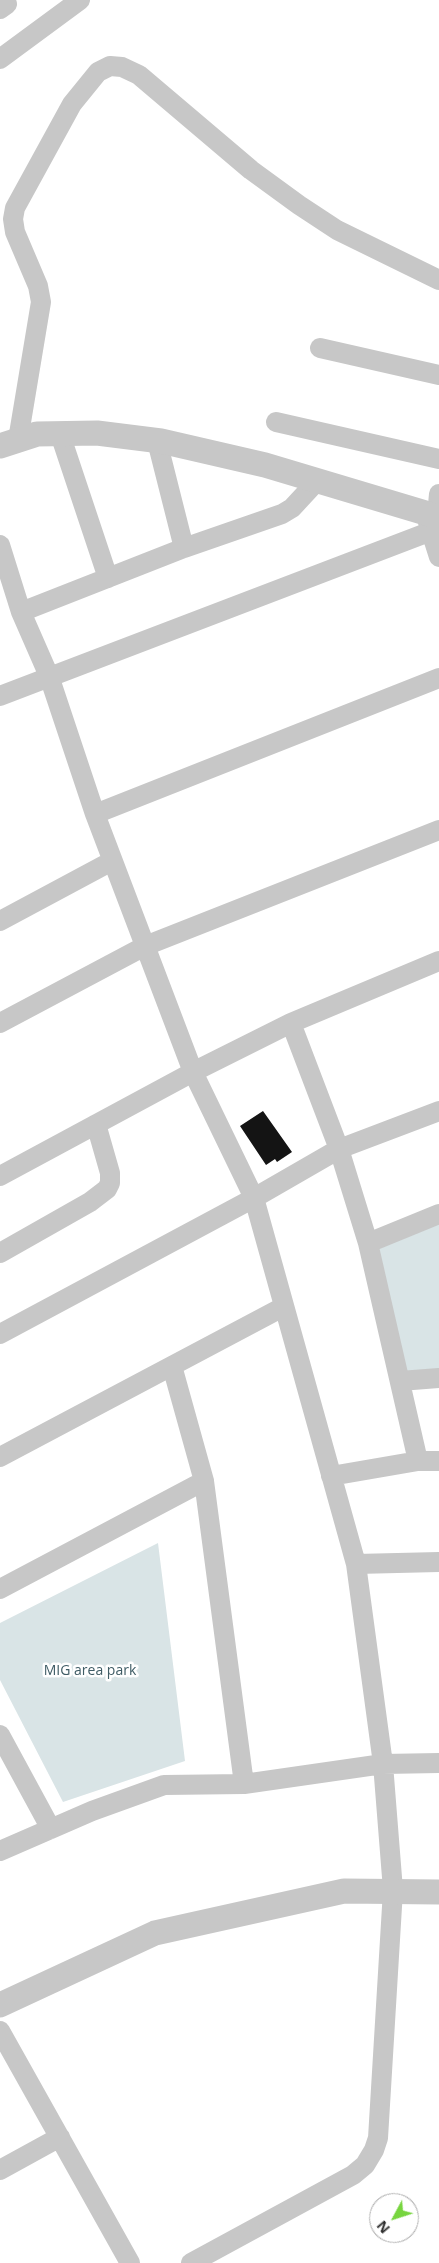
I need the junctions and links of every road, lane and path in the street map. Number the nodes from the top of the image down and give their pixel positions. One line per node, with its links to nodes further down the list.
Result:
1 (80, 0): 2 (street)
2 (0, 59)
3 (439, 280): 9 (street)
4 (320, 348): 5 (street)
5 (439, 375)
6 (276, 422): 10 (street)
7 (60, 434): 8 (street); 9 (street); 16 (street)
8 (157, 441): 11 (street); 14 (street)
9 (9, 443)
10 (439, 459)
11 (317, 481): 12 (street); 14 (street)
12 (434, 515): 15 (street); 18 (street)
13 (0, 545): 17 (street)
14 (184, 548): 16 (street)
15 (439, 557)
16 (108, 578): 17 (street)
17 (21, 612): 18 (street)
18 (49, 676): 20 (street); 21 (street)
19 (439, 678): 21 (street)
20 (0, 696)
21 (95, 814): 23 (street)
22 (439, 830): 25 (street)
23 (112, 861): 24 (street); 25 (street)
24 (0, 921)
25 (145, 946): 27 (street); 29 (street)
26 (439, 961): 28 (street)
27 (0, 1023)
28 (291, 1023): 29 (street); 32 (street)
29 (193, 1072): 31 (street); 34 (street)
30 (439, 1111): 32 (street)
31 (96, 1124): 33 (street); 37 (street)
32 (339, 1149): 34 (street); 36 (street)
33 (0, 1176)
34 (254, 1198): 38 (street); 39 (street)
35 (439, 1214): 36 (street)
36 (368, 1243): 42 (street)
37 (0, 1253)
38 (283, 1307): 40 (street); 46 (street)
39 (0, 1334)
40 (172, 1366): 43 (street); 47 (street)
41 (439, 1378): 42 (street)
42 (400, 1381): 44 (street)
43 (0, 1457)
44 (418, 1461): 45 (street); 46 (street)
45 (439, 1461)
46 (331, 1476): 49 (street)
47 (204, 1481): 50 (street); 54 (street)
48 (439, 1562): 49 (street)
49 (356, 1564): 53 (street)
50 (0, 1589)
51 (0, 1735): 55 (street)
52 (439, 1763): 53 (street)
53 (383, 1764): 54 (street); 57 (street)
54 (244, 1784): 55 (street)
55 (51, 1829): 56 (street)
56 (0, 1851)
57 (393, 1890): 58 (street); 59 (street); 64 (street)
58 (439, 1892)
59 (0, 2005)
60 (0, 2031): 61 (street)
61 (60, 2137): 62 (street); 63 (street)
62 (0, 2170)
63 (130, 2263)
64 (191, 2263)

